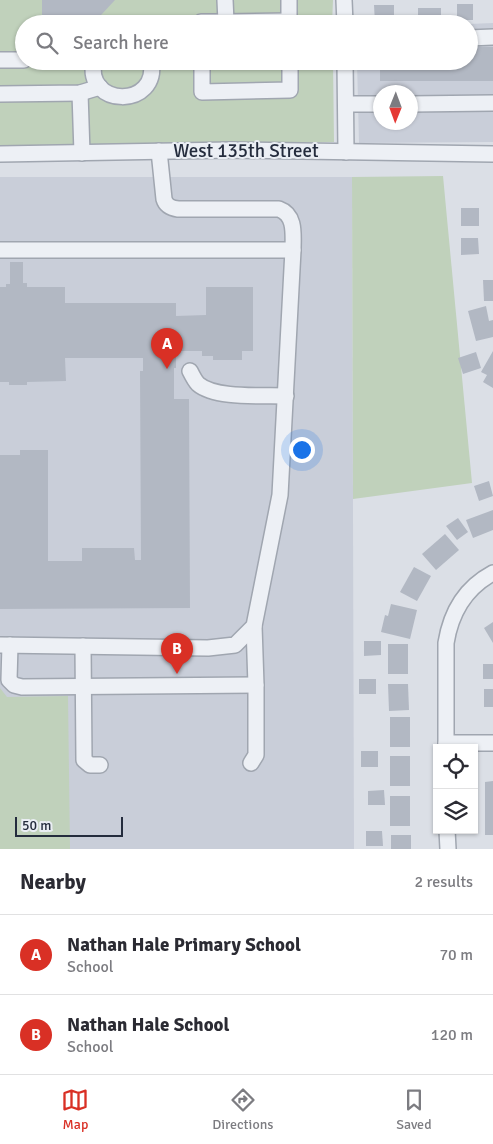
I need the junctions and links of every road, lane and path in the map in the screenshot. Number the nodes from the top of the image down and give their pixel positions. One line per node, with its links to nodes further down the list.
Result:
1 (225, 0): 4 (street)
2 (289, 0): 5 (street)
3 (344, 0): 6 (street)
4 (226, 15)
5 (289, 15)
6 (345, 15)
7 (493, 37): 8 (street)
8 (478, 38)
9 (0, 60): 10 (street)
10 (15, 60)
11 (94, 70): 16 (street)
12 (152, 70): 16 (street)
13 (202, 70): 14 (street)
14 (290, 70)
15 (345, 70): 20 (street)
16 (100, 87): 18 (street)
17 (0, 94): 18 (street)
18 (80, 94): 25 (street)
19 (493, 103): 22 (street)
20 (346, 104): 21 (street); 24 (street)
21 (373, 104)
22 (418, 104)
23 (159, 151): 24 (street, West 135th Street); 25 (street, West 135th Street); 29 (street)
24 (346, 152): 27 (street, West 135th Street)
25 (82, 153): 26 (street, West 135th Street)
26 (0, 154)
27 (493, 154)
28 (0, 250): 29 (street)
29 (294, 250): 31 (street)
30 (190, 371): 31 (street)
31 (286, 396): 33 (street)
32 (493, 573): 39 (street)
33 (254, 626): 35 (street); 36 (street)
34 (5, 645): 35 (street); 37 (street)
35 (83, 646): 37 (street)
36 (256, 685): 37 (street); 41 (street)
37 (83, 686): 42 (street)
38 (493, 743): 40 (street)
39 (446, 744)
40 (477, 744)
41 (251, 763)
42 (100, 765)
43 (447, 834): 44 (street)
44 (448, 849)

